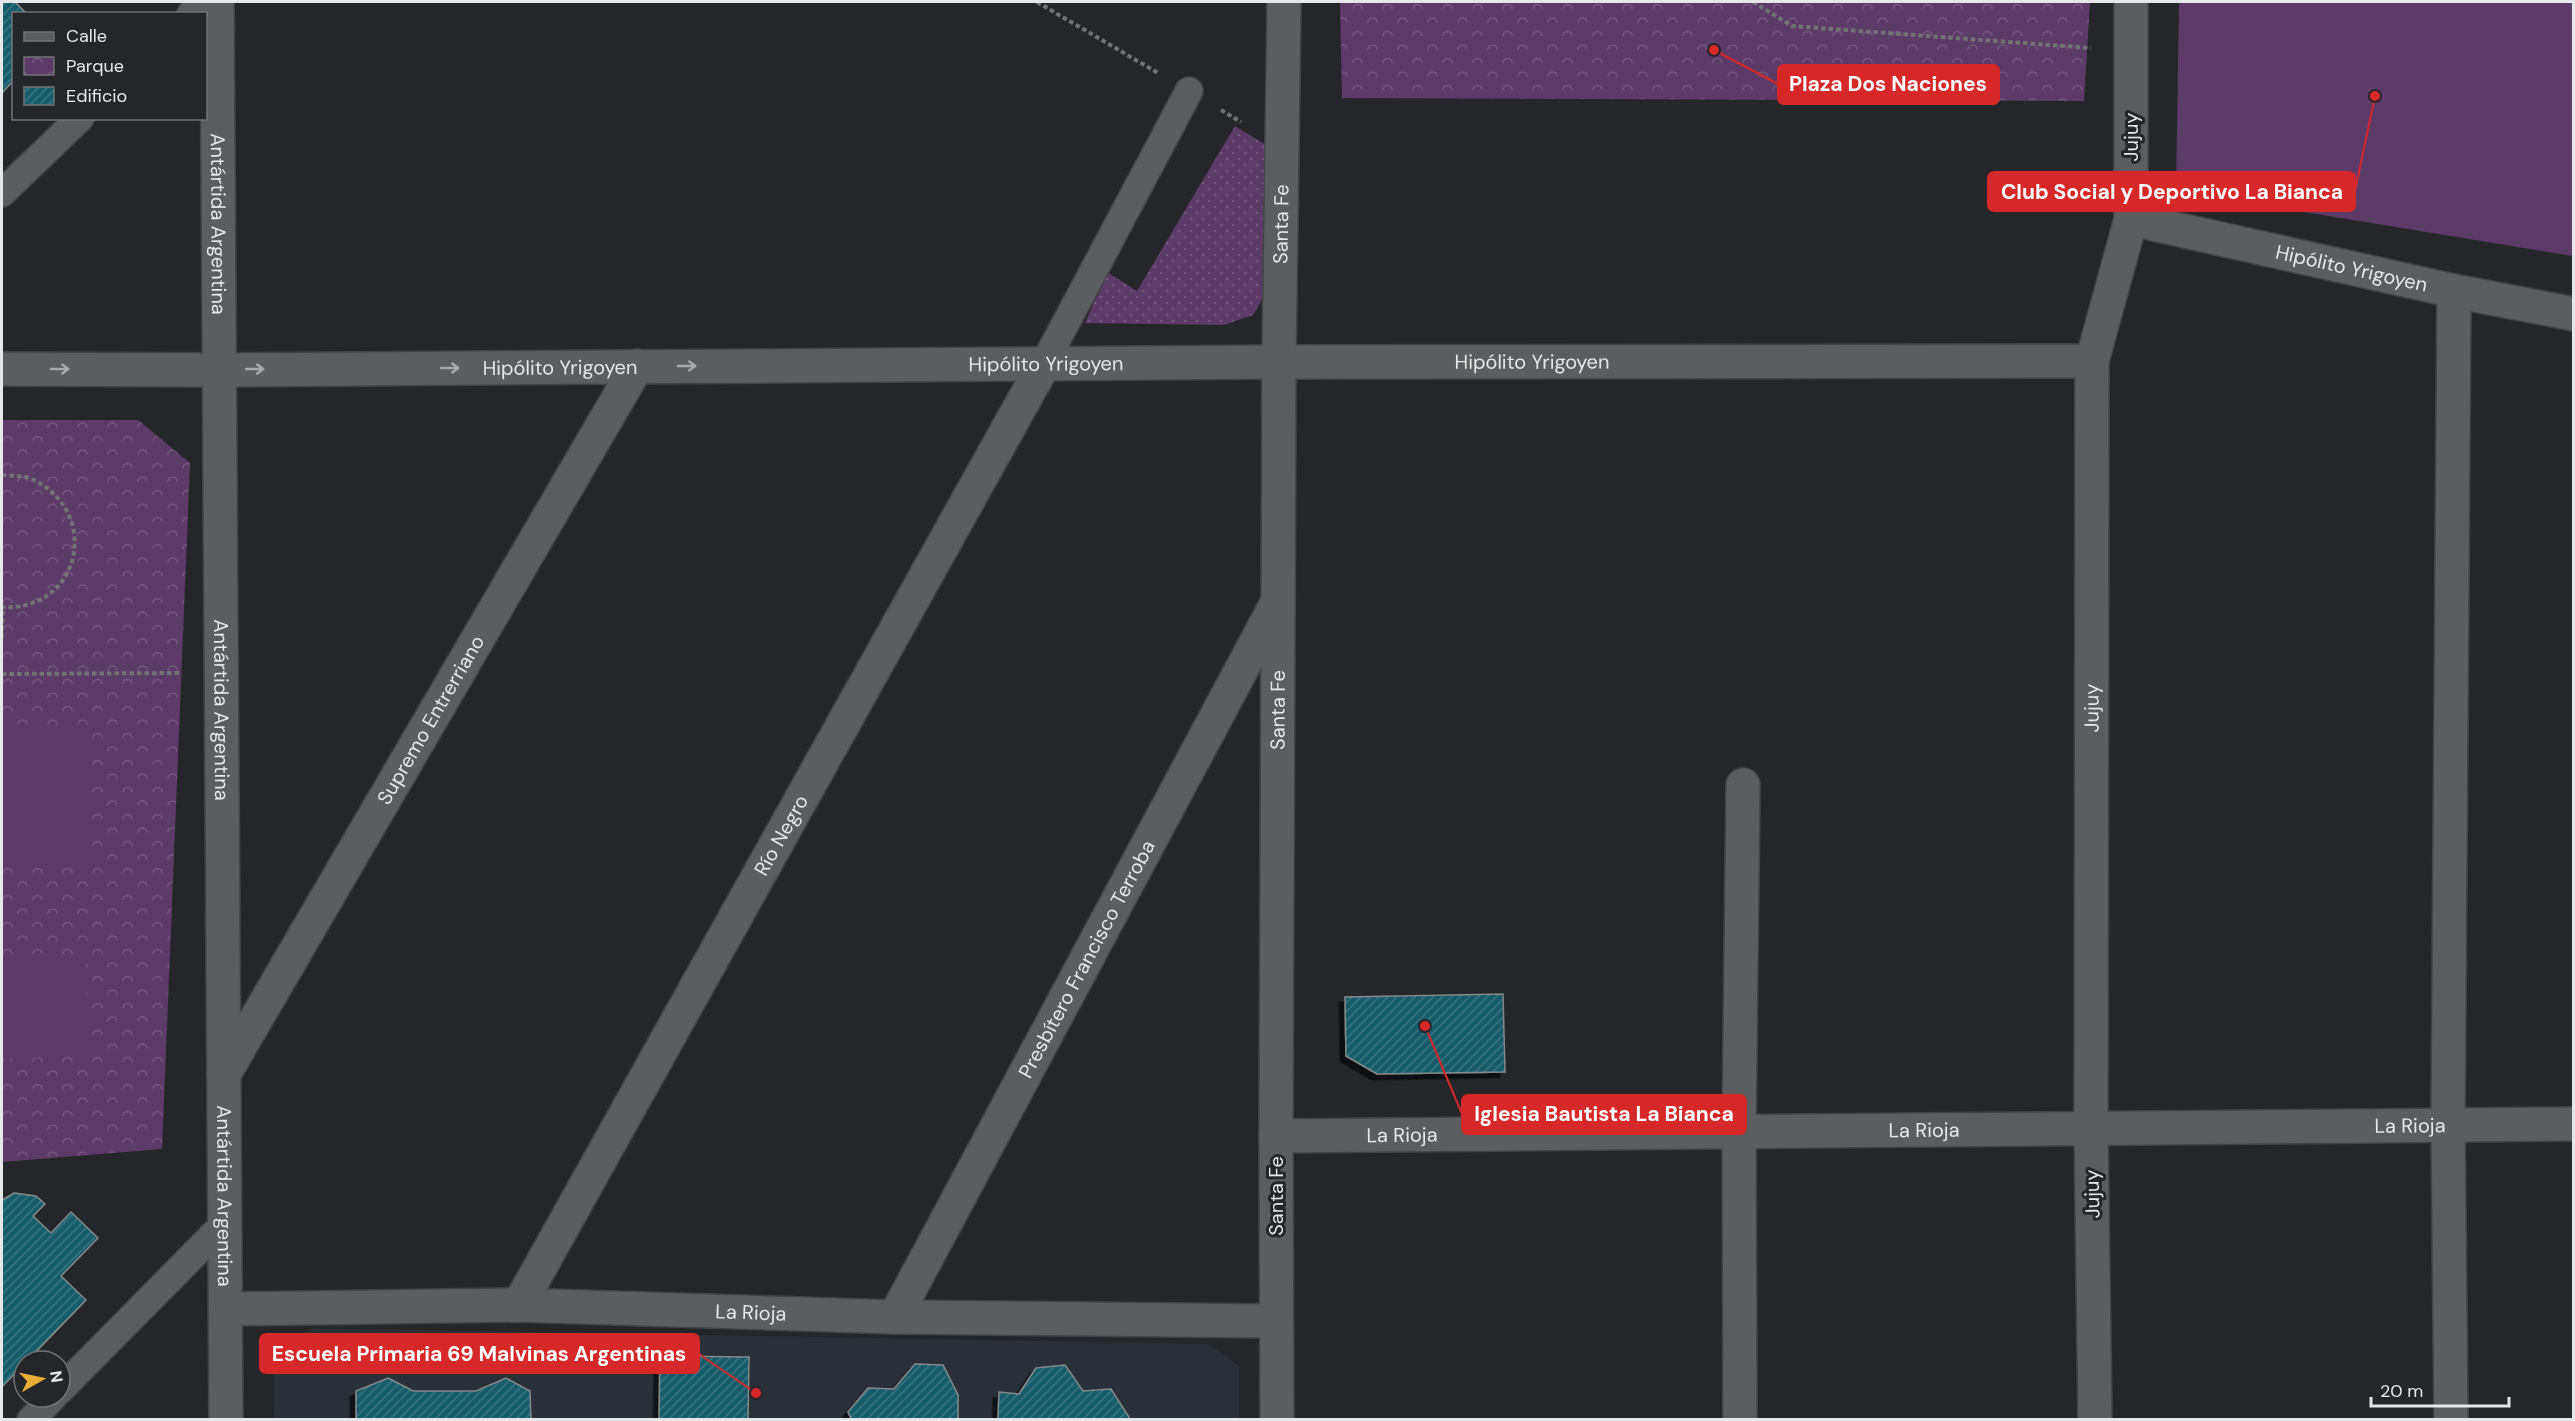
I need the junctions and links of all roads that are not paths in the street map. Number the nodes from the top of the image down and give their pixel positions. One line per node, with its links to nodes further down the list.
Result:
1 (217, 2): 15 (street, Antártida Argentina)
2 (1284, 2): 10 (street, Santa Fe)
3 (2131, 2): 7 (street, Jujuy)
4 (1189, 91): 12 (lane)
5 (78, 120): 6 (lane)
6 (2, 193)
7 (2131, 219): 8 (street, Hipólito Yrigoyen); 11 (street, Jujuy)
8 (2454, 291): 9 (street, Hipólito Yrigoyen); 20 (street)
9 (2574, 314)
10 (1279, 362): 11 (street, Hipólito Yrigoyen); 12 (street, Hipólito Yrigoyen); 16 (street, Santa Fe)
11 (2092, 362): 21 (street, Jujuy)
12 (1044, 364): 13 (street, Hipólito Yrigoyen, one-way to 12); 25 (street, Río Negro)
13 (637, 366): 15 (street, Hipólito Yrigoyen, one-way to 13); 18 (street, Supremo Entrerriano)
14 (2, 369): 15 (street, Hipólito Yrigoyen, one-way to 15)
15 (218, 370): 18 (street, Antártida Argentina)
16 (1279, 600): 23 (street, Santa Fe); 27 (street, Presbítero Francisco Terroba)
17 (1743, 785): 22 (street)
18 (224, 1074): 24 (street, Antártida Argentina)
19 (2574, 1124): 20 (street, La Rioja)
20 (2448, 1125): 21 (street, La Rioja); 34 (street)
21 (2091, 1128): 22 (street, La Rioja); 33 (street, Jujuy)
22 (1739, 1132): 23 (street, La Rioja); 32 (street)
23 (1276, 1136): 28 (street, Santa Fe)
24 (225, 1223): 26 (street, Antártida Argentina); 29 (lane)
25 (519, 1305): 26 (street, La Rioja); 27 (street, La Rioja)
26 (227, 1309): 30 (street, Antártida Argentina)
27 (895, 1317): 28 (street, La Rioja)
28 (1275, 1321): 31 (street, Santa Fe)
29 (72, 1378)
30 (226, 1419)
31 (1277, 1419)
32 (1740, 1419)
33 (2095, 1419)
34 (2451, 1419)

